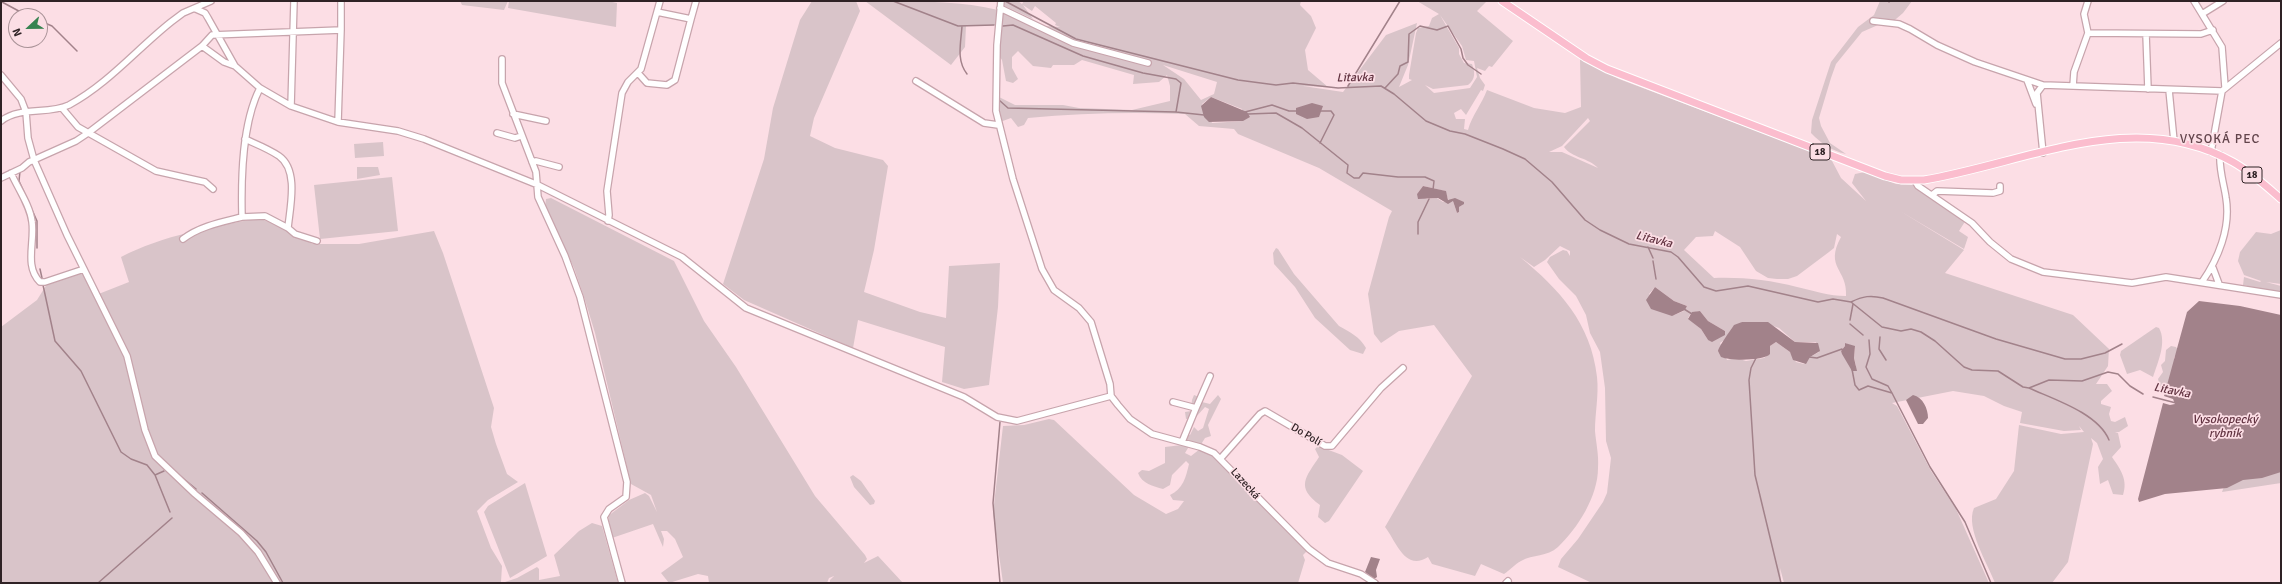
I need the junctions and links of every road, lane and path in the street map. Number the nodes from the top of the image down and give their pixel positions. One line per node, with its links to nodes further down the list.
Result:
1 (211, 1): 11 (street); 14 (street)
2 (294, 1): 19 (street)
3 (341, 1): 17 (street)
4 (660, 1): 12 (street)
5 (696, 1): 15 (street)
6 (1502, 1): 60 (main road, 18)
7 (2088, 1): 21 (street)
8 (2194, 1): 13 (street)
9 (2223, 1): 13 (street)
10 (1001, 4): 26 (street); 46 (street)
11 (196, 9): 14 (street); 40 (street)
12 (657, 12): 15 (street); 28 (street)
13 (2202, 14): 18 (street)
14 (208, 18): 20 (street)
15 (691, 19): 28 (street)
16 (1873, 21): 30 (street)
17 (341, 30): 19 (street); 45 (street)
18 (2213, 30): 22 (street); 36 (street)
19 (294, 31): 20 (street); 38 (street)
20 (216, 33): 24 (street); 27 (street)
21 (2088, 33): 22 (street); 33 (street)
22 (2146, 34): 35 (street)
23 (2281, 43): 36 (street)
24 (202, 46): 27 (street); 47 (street)
25 (502, 59): 42 (street)
26 (1148, 63)
27 (235, 66): 34 (street)
28 (638, 73): 67 (street)
29 (1, 75): 41 (street)
30 (2027, 80): 32 (street); 39 (street)
31 (916, 81): 46 (street)
32 (2043, 85): 33 (street); 39 (street)
33 (2073, 86): 35 (street)
34 (260, 88): 38 (street); 50 (street)
35 (2148, 89): 37 (street)
36 (2224, 89): 37 (street); 52 (street)
37 (2169, 90): 51 (street)
38 (291, 106): 45 (street)
39 (2038, 106): 53 (street)
40 (62, 108): 41 (street); 47 (street)
41 (26, 112): 43 (street); 55 (street)
42 (513, 114): 44 (street); 49 (street)
43 (1, 121)
44 (546, 121)
45 (338, 122): 61 (street)
46 (998, 125): 78 (street)
47 (88, 133): 55 (street); 63 (street)
48 (497, 133): 49 (street)
49 (522, 136): 56 (street)
50 (245, 139): 66 (street); 68 (street)
51 (2174, 141): 52 (main road, 18); 53 (main road, 18)
52 (2211, 152): 54 (main road, 18)
53 (2043, 153): 60 (main road, 18)
54 (2220, 156): 65 (main road, 18); 71 (street)
55 (34, 160): 58 (street); 72 (street)
56 (532, 162): 57 (street); 61 (street)
57 (560, 167)
58 (11, 173): 59 (street); 72 (street)
59 (1, 178)
60 (1915, 181): 64 (street)
61 (538, 185): 67 (street); 84 (street)
62 (2000, 186): 64 (street)
63 (213, 189)
64 (1932, 195): 73 (street)
65 (2281, 199)
66 (242, 217): 68 (street); 69 (street)
67 (608, 221): 78 (street)
68 (288, 228): 70 (street)
69 (183, 239)
70 (317, 241)
71 (2212, 268): 73 (street); 74 (street)
72 (84, 269): 83 (street)
73 (2202, 282): 74 (street)
74 (2219, 284): 75 (street)
75 (2281, 295)
76 (1403, 368): 82 (street, Do Polí)
77 (1210, 376): 80 (street)
78 (1111, 396): 81 (street, Lazecká)
79 (1173, 402): 80 (street)
80 (1196, 408): 81 (street)
81 (1182, 442): 82 (street, Lazecká)
82 (1221, 458): 85 (street, Lazecká)
83 (277, 583)
84 (622, 583)
85 (1375, 583)

